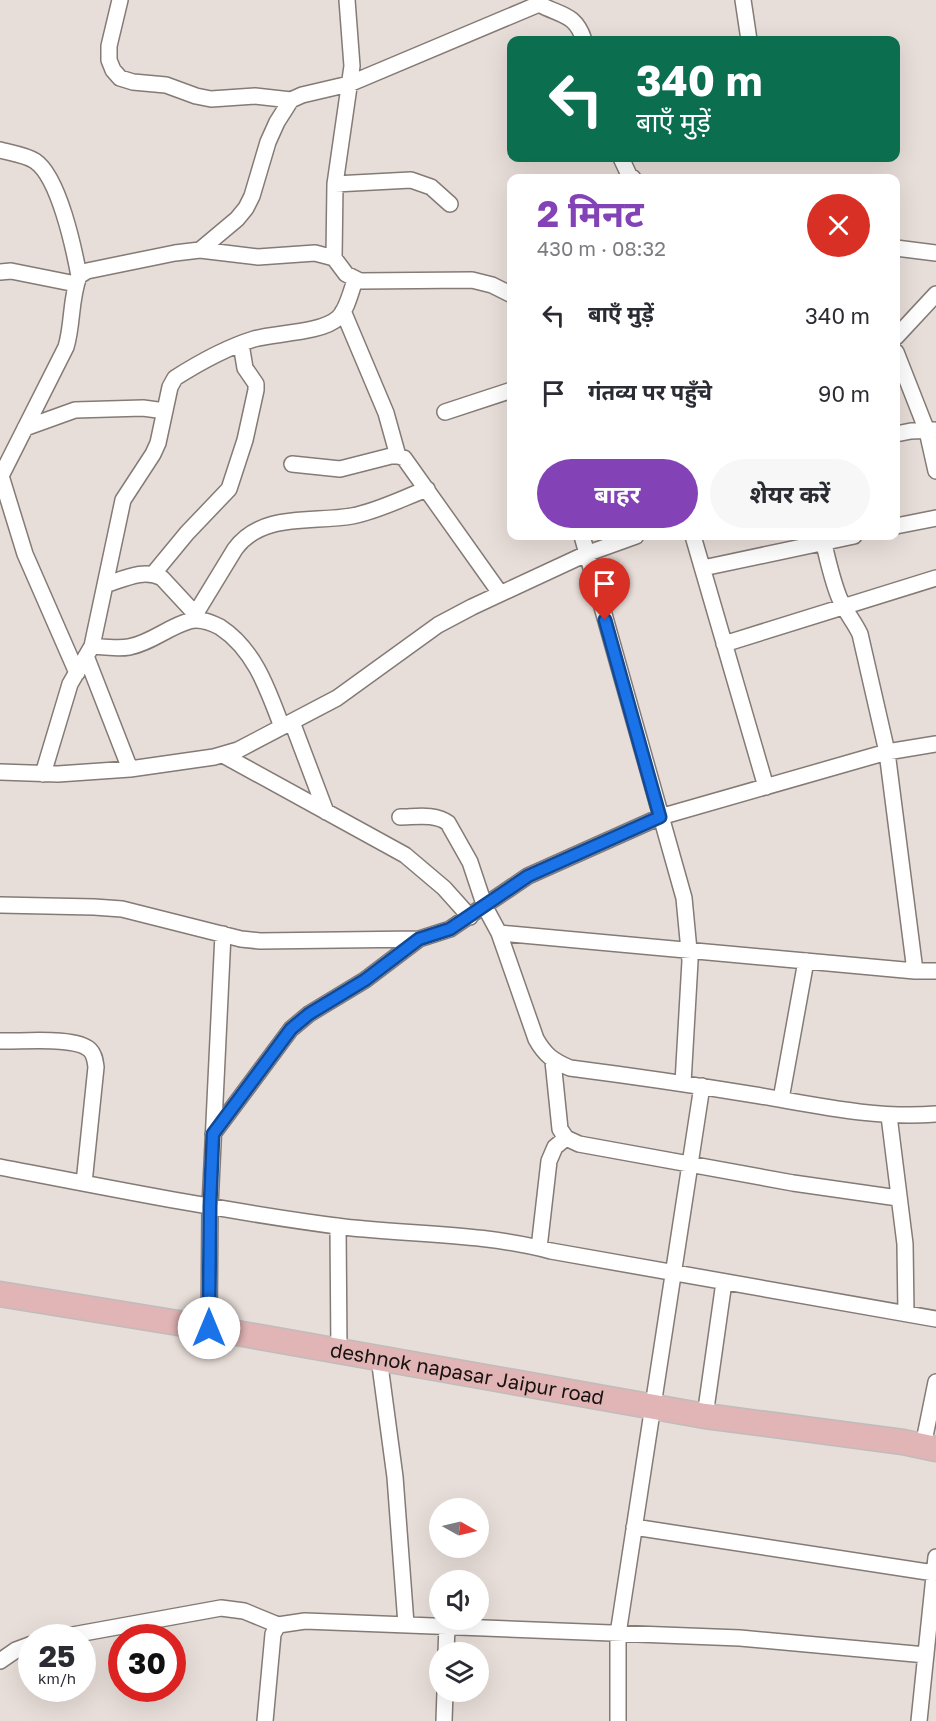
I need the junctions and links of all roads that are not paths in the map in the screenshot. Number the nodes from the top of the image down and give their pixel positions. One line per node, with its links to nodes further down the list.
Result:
1 (120, 0): 8 (street)
2 (347, 0): 7 (street)
3 (743, 0): 6 (street)
4 (537, 2): 5 (street); 7 (street)
5 (583, 36)
6 (748, 36)
7 (350, 84): 8 (street); 10 (street)
8 (291, 100): 13 (street)
9 (0, 150): 17 (street)
10 (335, 184): 11 (street); 15 (street)
11 (450, 204)
12 (900, 248): 14 (street)
13 (200, 250): 15 (street); 17 (street)
14 (936, 253)
15 (334, 258): 18 (street)
16 (0, 272): 17 (street)
17 (77, 280): 28 (street)
18 (355, 280): 19 (street); 21 (street)
19 (507, 292)
20 (936, 294): 22 (street)
21 (343, 311): 23 (street); 31 (street)
22 (900, 333)
23 (241, 344): 26 (street); 45 (street)
24 (900, 361): 29 (street)
25 (507, 392): 27 (street)
26 (165, 411): 28 (street); 47 (street)
27 (445, 412)
28 (25, 428): 33 (street)
29 (931, 431): 30 (street); 34 (street)
30 (900, 433)
31 (398, 456): 32 (street); 35 (street)
32 (292, 464)
33 (2, 468): 53 (street)
34 (936, 471)
35 (427, 489): 48 (street); 50 (street)
36 (936, 518): 37 (street)
37 (900, 525)
38 (583, 540): 43 (street)
39 (625, 540): 43 (street)
40 (694, 540): 44 (street)
41 (819, 540): 44 (street)
42 (823, 540): 49 (street)
43 (586, 554): 48 (street); 64 (street)
44 (703, 568): 51 (street)
45 (154, 573): 47 (street); 50 (street)
46 (936, 578): 49 (street)
47 (105, 585): 52 (street)
48 (500, 593): 54 (street)
49 (844, 608): 51 (street); 56 (street)
50 (199, 617): 52 (street); 54 (street)
51 (724, 644): 61 (street)
52 (89, 651): 53 (street); 58 (street)
53 (77, 673): 60 (street)
54 (287, 725): 57 (street); 62 (street)
55 (936, 744): 56 (street)
56 (886, 752): 61 (street); 73 (street)
57 (223, 755): 58 (street); 62 (street)
58 (130, 769): 60 (street)
59 (0, 772): 60 (street)
60 (43, 774)
61 (766, 787): 64 (street)
62 (326, 812): 67 (street)
63 (400, 817): 66 (street)
64 (660, 817): 66 (street); 71 (street)
65 (0, 905): 69 (street)
66 (485, 907): 67 (street); 68 (street)
67 (470, 916): 70 (street)
68 (499, 933): 71 (street); 76 (street)
69 (223, 934): 70 (street); 82 (street)
70 (419, 939): 82 (street)
71 (689, 949): 72 (street); 77 (street)
72 (806, 961): 73 (street); 79 (street)
73 (915, 971): 74 (street)
74 (936, 971)
75 (0, 1041): 86 (street)
76 (553, 1061): 77 (street); 83 (street)
77 (683, 1083): 78 (street)
78 (702, 1086): 79 (street); 84 (street)
79 (781, 1099): 81 (street)
80 (936, 1114): 81 (street)
81 (889, 1116): 87 (street)
82 (213, 1134): 88 (street)
83 (566, 1138): 84 (street); 90 (street)
84 (690, 1165): 87 (street); 91 (street)
85 (0, 1167): 86 (street)
86 (84, 1183): 88 (street)
87 (898, 1198): 94 (street)
88 (210, 1206): 89 (street); 96 (street)
89 (338, 1226): 90 (street); 97 (street)
90 (539, 1248): 91 (street)
91 (674, 1272): 92 (street); 100 (street)
92 (724, 1282): 94 (street); 101 (street)
93 (0, 1294): 96 (main road, deshnok napasar Jaipur road)
94 (906, 1313): 95 (street)
95 (936, 1319)
96 (209, 1328): 97 (main road, deshnok napasar Jaipur road)
97 (339, 1352): 98 (main road, deshnok napasar Jaipur road)
98 (379, 1358): 100 (main road, deshnok napasar Jaipur road); 106 (street)
99 (936, 1382): 102 (street)
100 (652, 1406): 101 (main road, deshnok napasar Jaipur road); 103 (street)
101 (705, 1416): 102 (main road, deshnok napasar Jaipur road)
102 (930, 1447)
103 (634, 1527): 105 (street); 112 (street)
104 (936, 1557): 105 (street)
105 (934, 1573): 110 (street)
106 (406, 1624): 107 (street); 108 (street)
107 (278, 1625): 111 (street); 117 (street)
108 (429, 1625)
109 (489, 1628): 112 (street)
110 (932, 1630): 114 (street)
111 (96, 1631)
112 (618, 1634): 114 (street); 119 (street)
113 (18, 1649): 115 (street)
114 (926, 1655): 120 (street)
115 (0, 1661)
116 (445, 1702): 118 (street)
117 (265, 1721)
118 (444, 1721)
119 (618, 1721)
120 (919, 1721)

